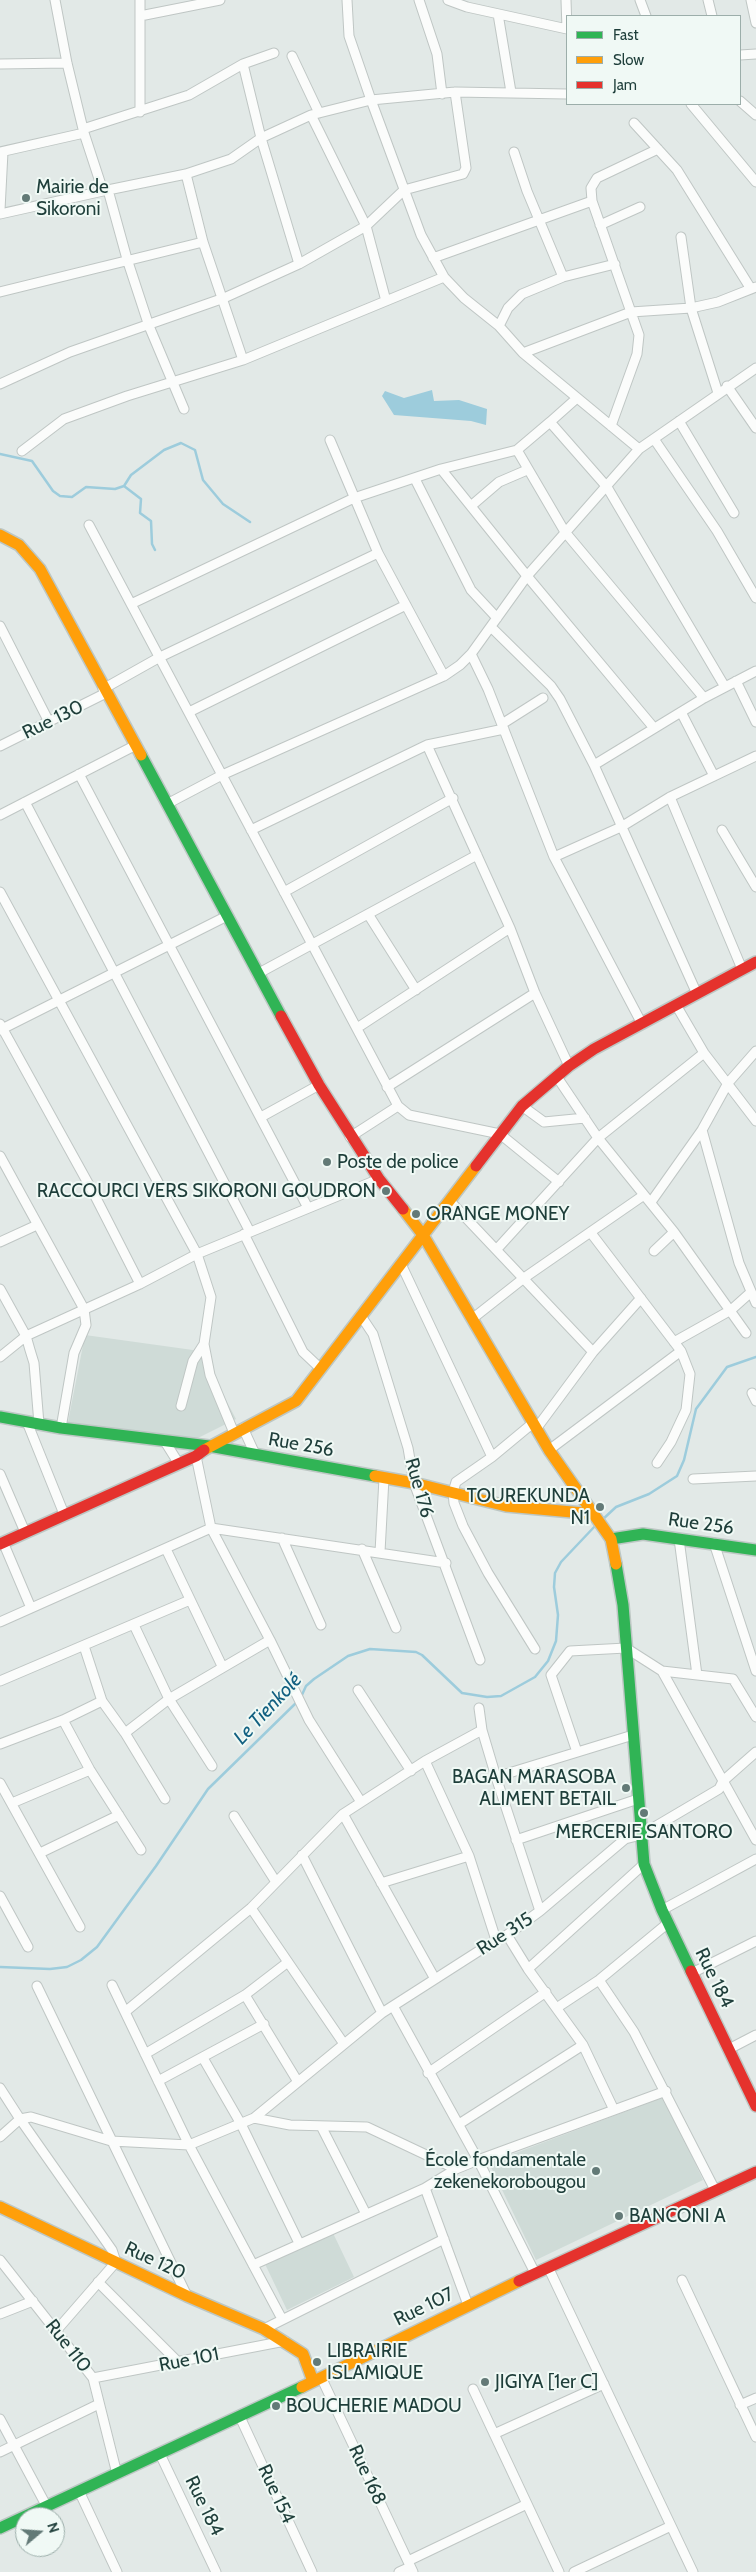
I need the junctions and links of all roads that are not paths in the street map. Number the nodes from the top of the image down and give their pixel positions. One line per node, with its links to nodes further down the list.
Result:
1 (55, 0): 22 (street)
2 (140, 0): 15 (street)
3 (220, 0): 15 (street)
4 (347, 0): 29 (street)
5 (419, 0): 27 (street)
6 (448, 0): 11 (street)
7 (566, 0): 12 (street)
8 (640, 0): 13 (street)
9 (708, 0): 14 (street)
10 (751, 0): 16 (street)
11 (498, 14): 17 (street); 26 (street)
12 (567, 15)
13 (646, 15)
14 (712, 15)
15 (140, 16): 32 (street)
16 (756, 23)
17 (566, 29)
18 (274, 53): 24 (street)
19 (756, 54): 20 (street)
20 (741, 55)
21 (292, 56): 33 (street)
22 (67, 63): 23 (street); 36 (street)
23 (0, 64)
24 (243, 64): 32 (street); 37 (street)
25 (455, 92): 26 (street); 27 (street); 44 (street)
26 (511, 92): 28 (street)
27 (442, 94): 29 (street)
28 (566, 94)
29 (371, 100): 33 (street); 44 (street)
30 (741, 101): 34 (street)
31 (692, 105): 42 (street)
32 (140, 112): 36 (street)
33 (315, 114): 37 (street); 51 (street)
34 (756, 115)
35 (634, 123): 38 (street)
36 (84, 131): 39 (street); 43 (street)
37 (261, 138): 41 (street); 56 (street)
38 (658, 149): 45 (street); 60 (street)
39 (1, 152): 47 (street)
40 (514, 152): 49 (street)
41 (186, 174): 43 (street); 53 (street)
42 (756, 182)
43 (106, 190): 48 (street); 55 (street)
44 (404, 190): 51 (street); 54 (street)
45 (592, 201): 49 (street); 50 (street)
46 (640, 207): 50 (street)
47 (0, 210)
48 (0, 214)
49 (540, 220): 54 (street); 59 (street)
50 (600, 225): 57 (street)
51 (366, 226): 56 (street); 63 (street)
52 (681, 236): 64 (street)
53 (203, 242): 55 (street); 62 (street)
54 (433, 258): 58 (street)
55 (127, 259): 61 (street); 66 (street)
56 (299, 264): 62 (street)
57 (615, 264): 59 (street); 65 (street)
58 (444, 277): 63 (street); 67 (street)
59 (563, 277): 67 (street)
60 (754, 288): 64 (street)
61 (0, 292)
62 (224, 298): 66 (street); 69 (street)
63 (386, 301): 69 (street)
64 (691, 308): 65 (street); 74 (street)
65 (631, 312): 68 (street); 79 (street)
66 (149, 326): 71 (street); 72 (street)
67 (499, 326): 68 (street)
68 (523, 353): 75 (street)
69 (243, 360): 71 (street)
70 (756, 368): 73 (street)
71 (172, 383): 76 (street); 85 (street)
72 (0, 384)
73 (727, 386): 74 (street); 80 (street)
74 (718, 393): 77 (street)
75 (578, 398): 78 (street); 79 (street)
76 (184, 409)
77 (679, 421): 81 (street); 92 (street)
78 (550, 422): 84 (street); 89 (street)
79 (611, 426): 83 (street)
80 (756, 428)
81 (654, 439): 83 (street); 98 (street)
82 (330, 440): 90 (street)
83 (639, 448): 89 (street)
84 (516, 450): 86 (street); 87 (street)
85 (22, 451)
86 (441, 469): 88 (street); 91 (street)
87 (527, 470): 91 (street); 94 (street)
88 (415, 478): 90 (street); 101 (street)
89 (607, 487): 94 (street); 109 (street)
90 (354, 498): 96 (street); 99 (street)
91 (471, 506): 97 (street)
92 (734, 513)
93 (90, 525): 99 (street)
94 (565, 532): 97 (street); 112 (street)
95 (0, 535): 110 (street)
96 (378, 553): 100 (street); 105 (street, Rue 130)
97 (527, 576): 101 (street); 118 (street)
98 (756, 598)
99 (132, 604): 105 (street)
100 (406, 605): 107 (street); 113 (street)
101 (497, 618): 103 (street)
102 (0, 626): 115 (street)
103 (492, 627): 104 (street); 123 (street)
104 (471, 654): 107 (street); 117 (street)
105 (160, 657): 110 (street, Rue 130); 113 (street)
106 (756, 671): 108 (street)
107 (444, 676): 125 (street)
108 (736, 682): 109 (street); 116 (street)
109 (725, 687): 112 (street)
110 (104, 691): 115 (street, Rue 130); 119 (street)
111 (543, 698): 117 (street)
112 (704, 698): 114 (street)
113 (189, 712): 125 (street)
114 (681, 712): 118 (street); 126 (street)
115 (49, 722): 121 (street, Rue 130)
116 (756, 722)
117 (503, 726): 120 (street); 136 (street)
118 (654, 728): 123 (street)
119 (136, 745): 124 (street); 130 (street)
120 (427, 745): 128 (street); 133 (street)
121 (0, 746)
122 (756, 756): 126 (street)
123 (594, 765): 132 (street)
124 (79, 774): 129 (street); 144 (street)
125 (222, 775): 130 (street); 133 (street)
126 (714, 776): 127 (street)
127 (670, 797): 132 (street); 146 (street)
128 (453, 798): 135 (street); 139 (street)
129 (25, 802): 131 (street); 147 (street)
130 (167, 804): 141 (street)
131 (0, 815)
132 (622, 827): 136 (street); 151 (street)
133 (251, 830): 139 (street)
134 (722, 830): 137 (street)
135 (477, 855): 140 (street); 142 (street)
136 (554, 857): 154 (street)
137 (756, 887)
138 (0, 892): 152 (street)
139 (284, 892): 143 (street)
140 (368, 914): 143 (street); 149 (street)
141 (227, 916): 144 (street); 148 (street)
142 (510, 928): 149 (street); 150 (street)
143 (311, 943): 148 (street); 156 (street)
144 (170, 945): 147 (street); 166 (street)
145 (756, 962): 146 (street)
146 (742, 969): 151 (street)
147 (114, 972): 152 (street); 181 (street)
148 (259, 973): 162 (street)
149 (416, 990): 156 (street)
150 (535, 993): 159 (street); 163 (street)
151 (698, 994): 153 (street)
152 (59, 1000): 155 (street); 187 (street)
153 (676, 1006): 154 (street); 158 (street)
154 (642, 1024): 159 (street)
155 (1, 1027): 190 (street)
156 (356, 1028): 163 (street)
157 (756, 1051): 161 (street)
158 (704, 1052): 161 (street); 172 (street)
159 (569, 1066): 160 (street)
160 (557, 1076): 165 (street); 167 (street)
161 (728, 1083): 168 (street); 169 (street)
162 (319, 1085): 166 (street); 171 (street)
163 (388, 1087): 164 (street)
164 (398, 1106): 170 (street); 171 (street)
165 (522, 1106): 167 (street); 170 (street)
166 (261, 1117): 178 (street)
167 (585, 1118): 172 (street)
168 (756, 1121)
169 (702, 1130): 176 (street); 192 (street)
170 (500, 1134): 175 (street); 177 (street)
171 (350, 1137): 174 (street)
172 (598, 1138): 175 (street); 176 (street)
173 (0, 1156): 179 (street)
174 (379, 1179): 178 (street); 183 (street)
175 (559, 1182): 185 (street)
176 (648, 1198): 180 (street); 182 (street)
177 (448, 1200): 183 (street); 185 (street)
178 (308, 1208): 181 (street)
179 (38, 1225): 184 (street); 195 (street)
180 (674, 1232): 186 (street); 196 (street)
181 (247, 1233): 187 (street); 206 (street)
182 (591, 1233): 189 (street); 193 (street)
183 (423, 1235): 188 (street); 198 (street)
184 (0, 1242)
185 (496, 1249): 189 (street)
186 (654, 1251)
187 (197, 1254): 190 (street); 202 (street)
188 (401, 1264): 197 (street); 219 (street)
189 (524, 1278): 198 (street); 204 (street)
190 (140, 1284): 195 (street)
191 (0, 1289): 200 (street)
192 (750, 1293): 194 (street); 196 (street)
193 (641, 1298): 201 (street); 204 (street)
194 (756, 1303)
195 (84, 1309): 200 (street); 212 (street)
196 (731, 1310): 199 (street); 201 (street)
197 (361, 1316): 206 (street); 226 (street, Rue 176)
198 (472, 1319): 211 (street)
199 (746, 1333)
200 (26, 1336): 205 (street); 210 (street)
201 (674, 1342): 203 (street)
202 (204, 1344): 207 (street); 213 (street)
203 (681, 1351): 216 (street); 220 (street)
204 (593, 1352): 211 (street)
205 (0, 1357)
206 (321, 1369): 213 (street)
207 (182, 1406)
208 (0, 1417): 209 (street, Rue 256)
209 (27, 1422): 210 (street, Rue 256); 228 (street)
210 (40, 1424): 212 (street, Rue 256)
211 (534, 1426): 216 (street); 219 (street)
212 (60, 1428): 214 (street, Rue 256)
213 (238, 1431): 215 (street); 217 (street)
214 (164, 1440): 215 (street, Rue 256); 221 (street)
215 (209, 1446): 217 (street, Rue 256); 218 (street)
216 (548, 1450): 229 (street)
217 (255, 1454): 224 (street, Rue 256)
218 (196, 1456): 221 (street); 230 (street)
219 (492, 1457): 227 (street)
220 (657, 1463)
221 (179, 1464): 228 (street)
222 (0, 1474): 231 (street)
223 (756, 1476): 225 (street)
224 (384, 1478): 226 (street, Rue 256); 240 (street)
225 (693, 1479)
226 (414, 1483): 227 (street, Rue 256); 241 (street, Rue 176)
227 (453, 1492): 229 (street, Rue 256); 251 (street)
228 (64, 1514): 231 (street)
229 (594, 1514): 234 (street)
230 (211, 1528): 232 (street); 237 (street); 248 (street)
231 (25, 1532): 235 (street)
232 (282, 1538): 238 (street); 246 (street)
233 (679, 1538): 234 (street, Rue 256); 236 (street, Rue 256); 256 (street)
234 (611, 1539): 250 (street, Rue 184)
235 (2, 1543): 243 (street)
236 (714, 1543): 239 (street, Rue 256); 255 (street)
237 (166, 1549): 242 (street); 243 (street)
238 (362, 1549): 240 (street); 247 (street)
239 (756, 1550)
240 (380, 1552): 241 (street)
241 (446, 1563): 252 (street, Rue 176)
242 (190, 1600): 245 (street); 253 (street)
243 (31, 1608): 244 (street)
244 (0, 1622)
245 (134, 1625): 249 (street); 259 (street)
246 (321, 1625)
247 (396, 1628)
248 (270, 1640): 253 (street); 281 (street)
249 (84, 1646): 257 (street); 260 (street)
250 (626, 1648): 254 (street); 267 (street, Rue 184); 269 (street)
251 (535, 1649)
252 (480, 1660)
253 (222, 1666): 259 (street)
254 (662, 1672): 256 (street); 276 (street)
255 (756, 1672)
256 (698, 1675): 261 (street)
257 (0, 1681)
258 (358, 1690): 274 (street)
259 (169, 1699): 266 (street); 272 (street)
260 (102, 1701): 264 (street); 266 (street)
261 (752, 1701): 263 (street)
262 (479, 1708): 265 (street)
263 (756, 1717)
264 (63, 1720): 268 (street); 273 (street)
265 (482, 1730): 271 (street); 275 (street)
266 (125, 1732): 279 (street)
267 (632, 1735): 269 (street); 280 (street, Rue 184)
268 (0, 1744)
269 (577, 1752): 275 (street)
270 (756, 1752): 276 (street, Rue 315)
271 (425, 1762): 274 (street); 292 (street)
272 (212, 1766)
273 (90, 1770): 282 (street); 284 (street)
274 (411, 1771): 281 (street)
275 (496, 1777): 287 (street)
276 (723, 1781): 286 (street, Rue 315); 288 (street)
277 (0, 1783): 278 (street)
278 (2, 1796): 282 (street)
279 (165, 1799)
280 (638, 1799): 286 (street, Rue 184); 287 (street)
281 (361, 1802): 283 (street)
282 (12, 1803): 290 (street)
283 (343, 1814): 291 (street); 296 (street)
284 (119, 1815): 289 (street); 290 (street)
285 (234, 1816): 295 (street)
286 (641, 1835): 294 (street, Rue 184); 300 (street, Rue 315)
287 (516, 1840): 300 (street)
288 (756, 1840)
289 (141, 1850)
290 (40, 1853): 302 (street)
291 (302, 1855): 295 (street); 319 (street)
292 (469, 1856): 296 (street); 304 (street)
293 (756, 1860): 299 (street)
294 (644, 1864): 299 (street, Rue 184); 308 (street)
295 (276, 1882): 298 (street)
296 (381, 1883): 310 (street)
297 (0, 1896): 306 (street)
298 (251, 1908): 307 (street); 318 (street)
299 (662, 1910): 301 (street, Rue 184)
300 (540, 1912): 303 (street, Rue 315)
301 (668, 1924): 309 (street, Rue 184); 311 (street)
302 (80, 1927)
303 (507, 1935): 304 (street, Rue 315); 308 (street)
304 (496, 1940): 310 (street, Rue 315)
305 (756, 1941): 309 (street)
306 (28, 1947)
307 (288, 1962): 315 (street); 322 (street)
308 (528, 1969): 314 (street)
309 (692, 1973): 324 (street, Rue 184)
310 (434, 1979): 316 (street, Rue 315)
311 (599, 1980): 317 (street); 331 (street)
312 (112, 1985): 318 (street)
313 (37, 1986): 340 (street)
314 (546, 1992): 317 (street); 327 (street)
315 (245, 1995): 320 (street); 325 (street)
316 (393, 2006): 319 (street, Rue 315); 327 (street)
317 (558, 2007): 323 (street)
318 (125, 2012): 325 (street)
319 (382, 2013): 322 (street, Rue 315)
320 (264, 2024): 326 (street); 329 (street)
321 (756, 2035): 324 (street)
322 (344, 2044): 329 (street, Rue 315)
323 (583, 2045): 333 (street); 337 (street)
324 (728, 2049): 332 (street, Rue 184)
325 (145, 2054): 328 (street)
326 (203, 2058): 328 (street); 336 (street)
327 (428, 2073): 337 (street)
328 (158, 2081): 341 (street)
329 (298, 2082): 334 (street, Rue 315)
330 (0, 2088): 335 (street)
331 (666, 2091): 333 (street); 346 (street)
332 (756, 2106)
333 (614, 2110): 342 (street)
334 (254, 2118): 336 (street, Rue 315); 338 (street)
335 (20, 2119): 339 (street); 340 (street); 352 (street)
336 (241, 2124): 341 (street, Rue 315); 350 (street)
337 (458, 2124): 342 (street)
338 (322, 2126): 343 (street); 348 (street)
339 (0, 2137)
340 (111, 2141): 341 (street); 358 (street)
341 (189, 2145): 353 (street)
342 (478, 2160): 343 (street); 355 (street)
343 (456, 2169): 345 (street)
344 (756, 2172): 346 (street, Rue 107)
345 (425, 2188): 348 (street); 349 (street)
346 (715, 2190): 354 (street, Rue 107)
347 (0, 2207): 352 (street, Rue 120)
348 (366, 2214): 350 (street)
349 (444, 2239): 360 (street); 362 (street)
350 (300, 2242): 353 (street)
351 (0, 2260): 359 (street, Rue 110)
352 (116, 2262): 357 (street); 358 (street, Rue 120)
353 (252, 2264): 362 (street)
354 (548, 2267): 355 (street, Rue 107); 369 (street)
355 (534, 2273): 360 (street, Rue 107)
356 (682, 2280): 373 (street)
357 (98, 2282): 364 (street); 366 (street)
358 (187, 2296): 363 (street, Rue 120)
359 (33, 2301): 361 (street); 364 (street, Rue 110)
360 (468, 2305): 368 (street, Rue 107)
361 (0, 2314)
362 (282, 2319): 363 (street)
363 (264, 2329): 365 (street, Rue 120)
364 (56, 2330): 367 (street, Rue 110)
365 (290, 2344): 366 (street, Rue 101); 368 (street)
366 (179, 2363): 367 (street, Rue 101)
367 (93, 2378): 372 (street, Rue 110)
368 (317, 2379): 374 (street, Rue 107); 387 (street, Rue 168)
369 (604, 2384): 376 (street); 385 (street)
370 (473, 2388): 376 (street)
371 (756, 2398): 373 (street)
372 (99, 2404): 378 (street); 381 (street, Rue 110)
373 (740, 2405): 377 (street)
374 (240, 2417): 380 (street, Rue 107); 390 (street, Rue 154)
375 (0, 2419): 378 (street)
376 (494, 2434): 383 (street)
377 (756, 2437)
378 (15, 2444): 379 (street); 384 (street)
379 (0, 2452)
380 (160, 2454): 381 (street, Rue 107); 389 (street, Rue 184)
381 (117, 2474): 382 (street, Rue 107)
382 (80, 2491): 384 (street, Rue 107); 388 (street)
383 (527, 2504): 387 (street); 392 (street)
384 (47, 2506): 386 (street, Rue 107)
385 (671, 2526): 393 (street); 394 (street)
386 (0, 2528)
387 (410, 2567): 391 (street)
388 (117, 2572)
389 (216, 2572)
390 (312, 2572)
391 (399, 2572)
392 (559, 2572)
393 (574, 2572)
394 (693, 2572)

